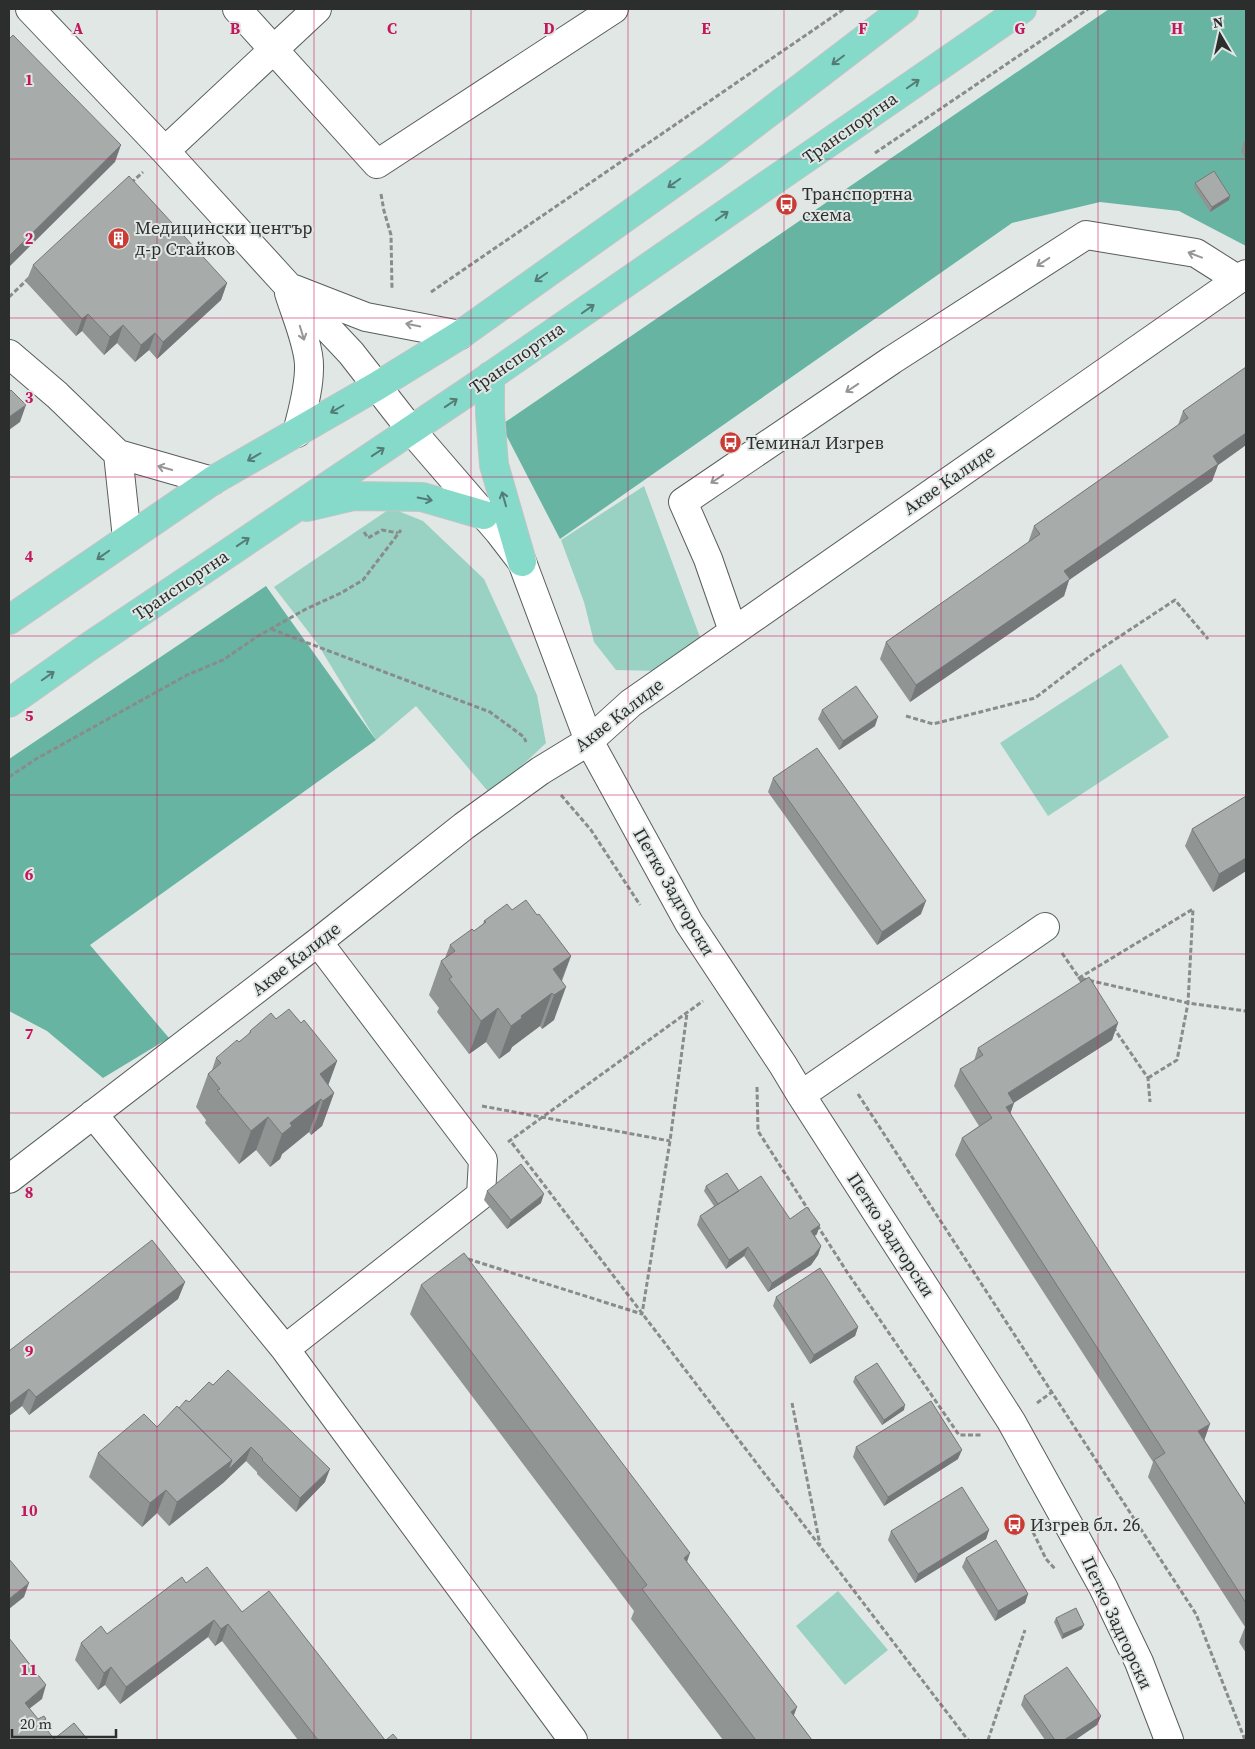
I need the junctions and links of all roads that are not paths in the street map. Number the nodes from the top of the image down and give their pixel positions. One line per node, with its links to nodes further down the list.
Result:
1 (30, 9): 8 (street, Петко Задгорски)
2 (237, 9): 7 (street)
3 (317, 9): 7 (street)
4 (614, 9): 7 (street)
5 (904, 9): 11 (main road, one-way to 11)
6 (1022, 9): 13 (main road, Транспортна, one-way to 6)
7 (274, 49): 8 (street)
8 (165, 151): 10 (street, Петко Задгорски)
9 (1242, 277): 24 (street, Акве Калиде); 24 (street, one-way to 24)
10 (288, 286): 11 (street, one-way to 10); 14 (street, Петко Задгорски); 16 (street, one-way to 16)
11 (460, 335): 14 (main road)
12 (9, 354): 17 (street)
13 (490, 376): 15 (main road, Транспортна, one-way to 13); 22 (main road, one-way to 13)
14 (377, 386): 15 (street, Петко Задгорски); 16 (main road, one-way to 16)
15 (411, 430): 19 (main road, Транспортна, one-way to 15); 20 (street, Петко Задгорски)
16 (297, 433): 18 (main road, one-way to 18)
17 (118, 454): 18 (street, one-way to 17); 21 (street)
18 (212, 481): 21 (main road)
19 (291, 510): 20 (main road, one-way to 20); 25 (main road, Транспортна, one-way to 19)
20 (484, 515): 22 (street, Петко Задгорски)
21 (127, 538): 23 (main road, one-way to 23)
22 (522, 562): 26 (street, Петко Задгорски)
23 (9, 620)
24 (733, 631): 26 (street, Акве Калиде)
25 (9, 703)
26 (589, 741): 28 (street, Акве Калиде); 29 (street, Петко Задгорски)
27 (1045, 928): 29 (street)
28 (318, 942): 30 (street, Акве Калиде); 32 (street)
29 (801, 1096): 34 (street, Петко Задгорски)
30 (93, 1114): 31 (street, Акве Калиде); 32 (street)
31 (9, 1179)
32 (285, 1349): 33 (street)
33 (573, 1740)
34 (1169, 1740)

